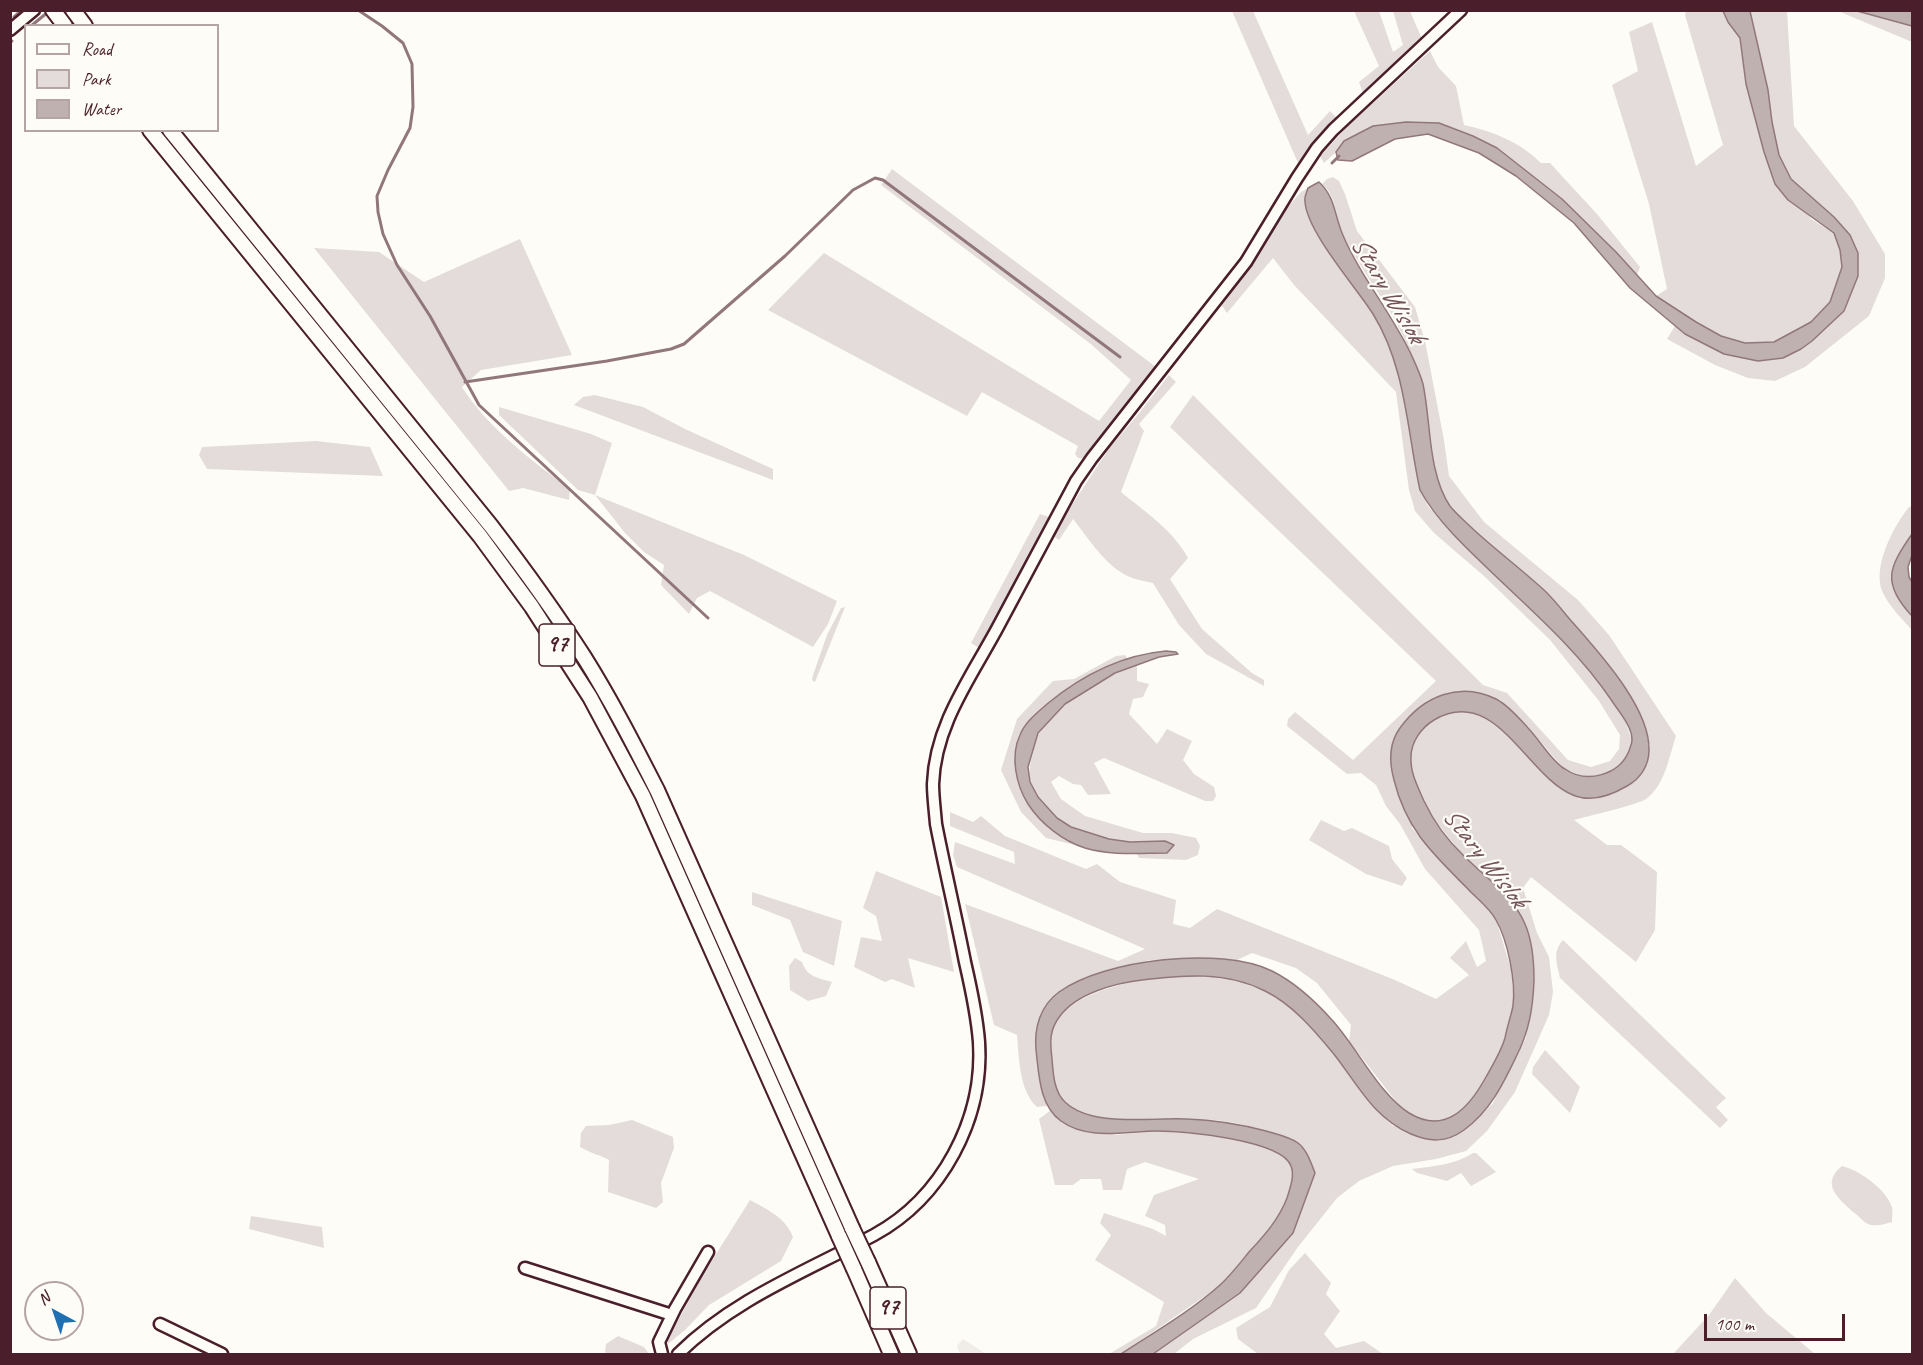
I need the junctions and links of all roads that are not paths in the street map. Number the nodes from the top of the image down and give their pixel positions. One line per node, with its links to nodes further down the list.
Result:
1 (34, 10): 7 (street)
2 (52, 10): 5 (main road)
3 (73, 10): 6 (main road)
4 (1461, 10): 16 (street)
5 (63, 24)
6 (83, 24)
7 (10, 30)
8 (152, 132): 17 (main road, 97, bridge)
9 (172, 132): 18 (main road, 97, bridge)
10 (708, 1252): 12 (street)
11 (525, 1268): 12 (street)
12 (672, 1315): 15 (street)
13 (160, 1324): 14 (street)
14 (222, 1354)
15 (662, 1354)
16 (678, 1354)
17 (891, 1354)
18 (909, 1354)

